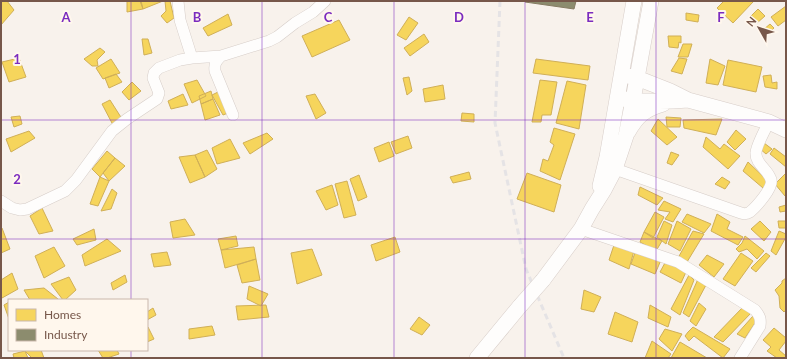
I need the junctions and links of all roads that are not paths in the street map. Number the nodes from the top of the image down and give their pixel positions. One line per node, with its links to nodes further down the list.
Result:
1 (178, 1): 7 (street)
2 (325, 1): 6 (street)
3 (634, 1): 8 (main road)
4 (651, 1): 5 (main road)
5 (646, 31): 9 (main road); 10 (main road)
6 (221, 56): 7 (street); 13 (street)
7 (192, 58): 18 (street)
8 (622, 75): 9 (main road); 11 (main road)
9 (637, 78): 10 (main road); 12 (main road)
10 (669, 97): 12 (main road); 14 (main road); 16 (main road)
11 (618, 98): 12 (main road); 19 (main road)
12 (633, 100): 16 (main road)
13 (233, 114)
14 (768, 122): 15 (main road); 17 (street)
15 (786, 130)
16 (626, 136): 17 (main road)
17 (615, 170): 19 (main road)
18 (1, 201)
19 (592, 209): 20 (main road)
20 (581, 229): 21 (main road, bridge); 22 (street)
21 (478, 358)
22 (740, 358)

